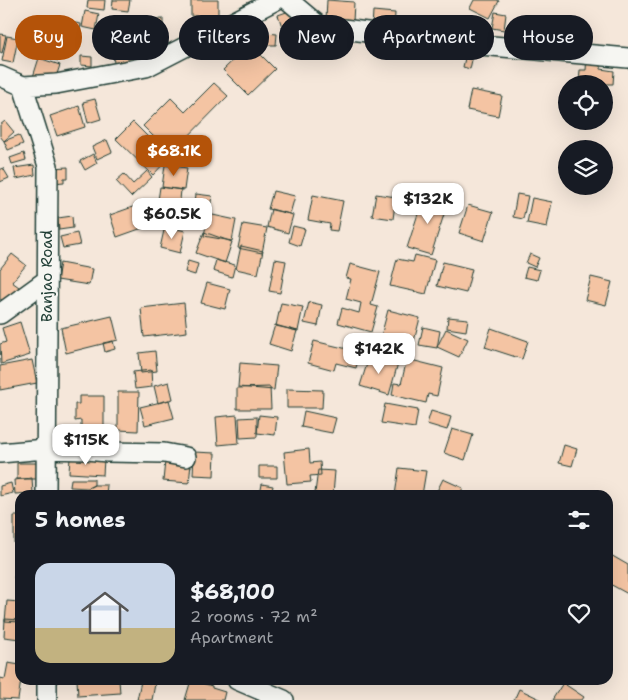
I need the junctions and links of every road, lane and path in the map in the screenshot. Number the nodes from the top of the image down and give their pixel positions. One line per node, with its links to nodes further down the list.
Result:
1 (276, 0): 5 (street)
2 (288, 0): 3 (street)
3 (628, 58)
4 (0, 76): 5 (street)
5 (23, 86): 6 (street, Banjao Road)
6 (47, 280): 7 (street); 8 (street, Banjao Road)
7 (0, 314)
8 (45, 449): 9 (street); 10 (street); 11 (street, Banjao Road)
9 (0, 453)
10 (186, 457)
11 (46, 490)
12 (48, 685): 14 (street)
13 (249, 685): 15 (street)
14 (47, 700)
15 (284, 700)

